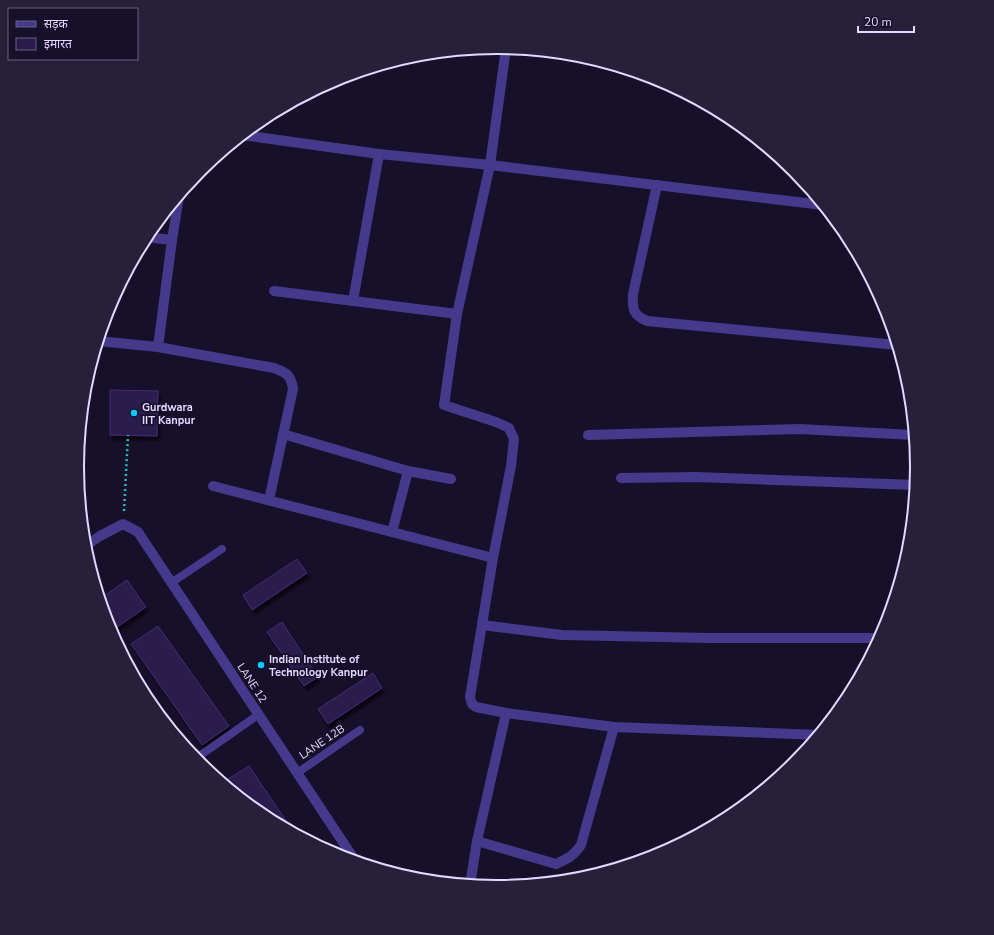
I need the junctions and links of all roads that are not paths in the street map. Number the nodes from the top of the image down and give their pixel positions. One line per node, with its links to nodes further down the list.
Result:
1 (505, 54): 4 (street)
2 (249, 136): 3 (street)
3 (379, 154): 4 (street); 11 (street)
4 (490, 165): 5 (street); 12 (street)
5 (657, 185): 6 (street); 14 (street)
6 (815, 204)
7 (177, 206): 9 (street)
8 (153, 238): 9 (street)
9 (172, 240): 15 (street)
10 (274, 292): 11 (street)
11 (353, 301): 12 (street)
12 (457, 314): 28 (street)
13 (103, 342): 15 (street)
14 (892, 344)
15 (158, 347): 16 (street)
16 (283, 434): 19 (street); 24 (street)
17 (588, 435): 18 (street)
18 (909, 435)
19 (408, 471): 21 (street); 25 (street)
20 (621, 478): 22 (street)
21 (451, 479)
22 (910, 485)
23 (213, 486): 24 (street)
24 (268, 500): 25 (street)
25 (392, 532): 28 (street)
26 (90, 543): 29 (street, LANE 12)
27 (222, 549): 29 (lane)
28 (493, 558): 30 (street)
29 (171, 583): 33 (street, LANE 12)
30 (482, 625): 31 (street); 32 (street)
31 (874, 638)
32 (506, 713): 34 (street); 39 (street)
33 (258, 715): 37 (lane); 38 (street, LANE 12)
34 (614, 727): 36 (street); 39 (street)
35 (360, 730): 38 (lane, LANE 12B)
36 (812, 735)
37 (200, 755)
38 (297, 772): 40 (street, LANE 12)
39 (477, 841): 41 (street)
40 (344, 852)
41 (471, 880)

